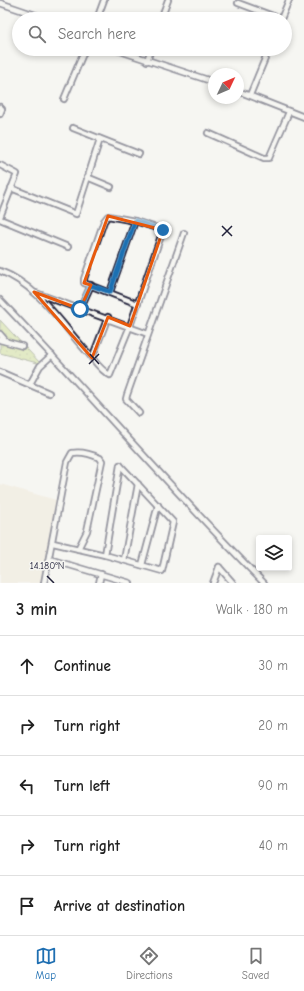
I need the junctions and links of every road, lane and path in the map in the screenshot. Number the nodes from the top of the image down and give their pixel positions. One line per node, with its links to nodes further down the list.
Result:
1 (104, 0): 7 (street)
2 (168, 0): 8 (street)
3 (289, 0): 10 (street)
4 (0, 3): 6 (street)
5 (238, 3): 9 (street)
6 (26, 12)
7 (100, 12)
8 (164, 12)
9 (262, 12)
10 (284, 12)
11 (82, 56): 19 (street)
12 (133, 56): 15 (street)
13 (149, 56): 15 (street)
14 (266, 56): 18 (street)
15 (147, 61): 16 (street)
16 (208, 80)
17 (244, 94): 18 (street)
18 (250, 96): 21 (street)
19 (64, 99)
20 (0, 107): 22 (street)
21 (289, 112): 23 (street); 25 (street)
22 (0, 114)
23 (304, 117)
24 (73, 128): 26 (street)
25 (208, 133)
26 (100, 139): 27 (street); 29 (street)
27 (139, 154)
28 (0, 165): 31 (street)
29 (87, 177): 30 (street); 31 (street)
30 (111, 187)
31 (11, 188): 32 (street)
32 (0, 218): 35 (street)
33 (135, 221): 37 (street); 39 (street); 41 (street)
34 (184, 233): 46 (street)
35 (68, 247)
36 (0, 271): 38 (street)
37 (90, 285): 39 (street); 42 (street)
38 (34, 292): 42 (street); 51 (street)
39 (110, 292): 41 (street)
40 (0, 300): 50 (street)
41 (138, 304): 44 (street)
42 (80, 309): 43 (street)
43 (108, 317): 44 (street); 51 (street)
44 (130, 326): 46 (street); 51 (street)
45 (0, 334): 48 (street)
46 (148, 334): 55 (street)
47 (0, 340): 48 (street)
48 (7, 342): 49 (street)
49 (22, 346)
50 (52, 355): 53 (street); 70 (street)
51 (92, 358)
52 (0, 372): 53 (street)
53 (30, 384): 54 (street)
54 (49, 393)
55 (139, 413)
56 (138, 484): 57 (street); 60 (street); 62 (street)
57 (158, 505): 63 (street); 63 (street)
58 (52, 544): 59 (street); 59 (street); 61 (street)
59 (78, 549): 60 (street)
60 (105, 555): 62 (street)
61 (49, 559): 64 (street); 65 (street)
62 (124, 560): 63 (street)
63 (142, 565)
64 (101, 574): 66 (street); 67 (street)
65 (44, 583)
66 (99, 583)
67 (130, 583)
68 (213, 583): 69 (street)
69 (233, 583)
70 (264, 583)

